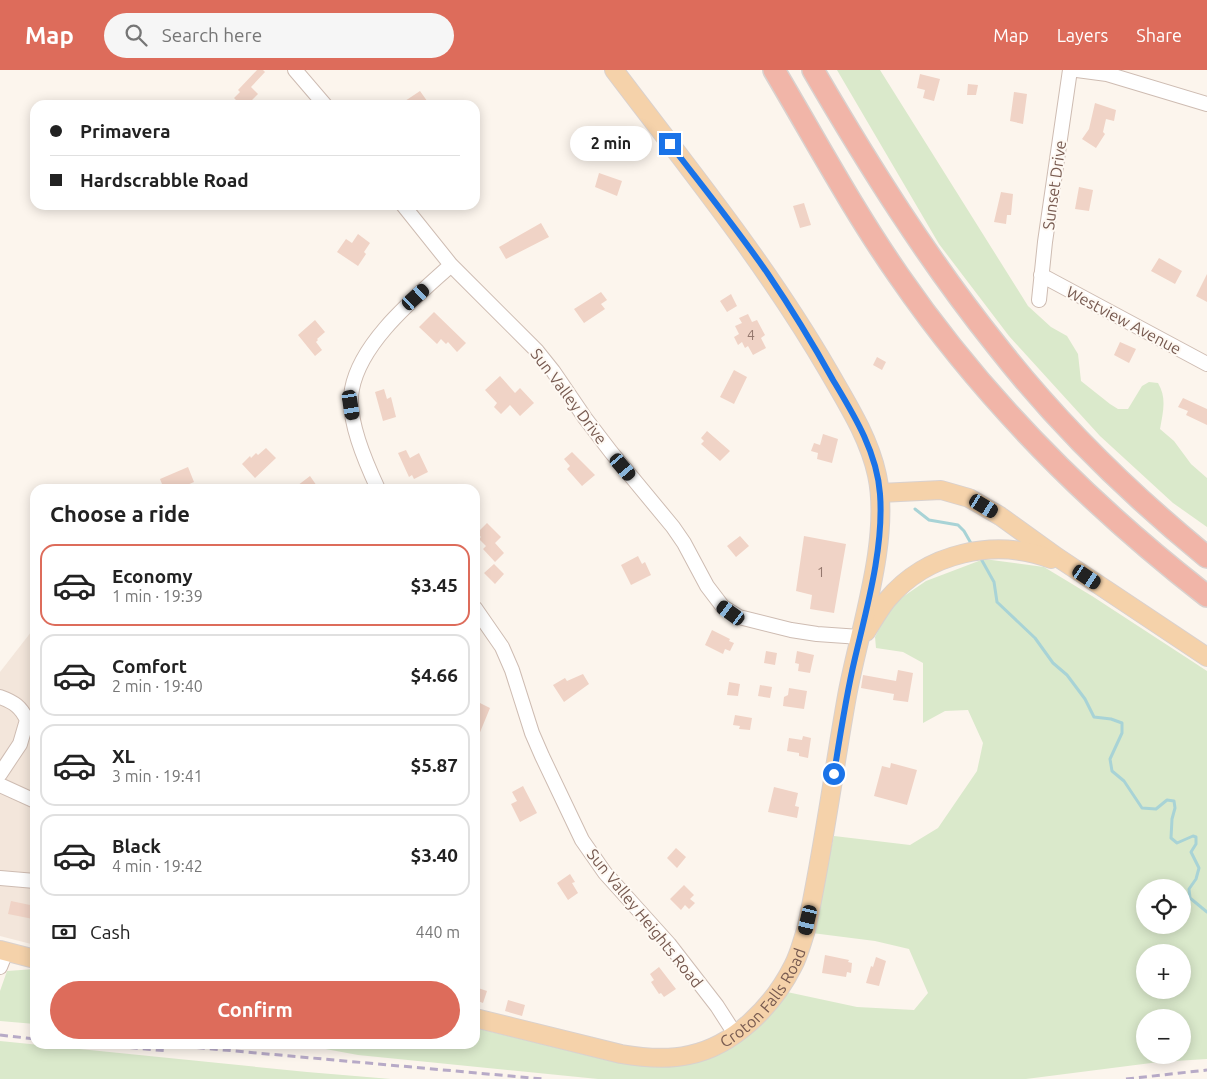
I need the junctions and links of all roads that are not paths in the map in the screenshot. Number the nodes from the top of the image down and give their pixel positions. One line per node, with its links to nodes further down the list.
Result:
1 (296, 70): 8 (street)
2 (614, 70): 17 (main road, Croton Falls Road)
3 (761, 70): 10 (highway)
4 (774, 70): 10 (highway)
5 (813, 70): 18 (highway)
6 (1070, 70): 13 (street, Sunset Drive)
7 (1077, 70): 9 (street)
8 (321, 100)
9 (1207, 104)
10 (802, 118): 20 (highway)
11 (407, 210): 12 (street, Sun Valley Drive)
12 (451, 265): 16 (street); 22 (street, Sun Valley Drive)
13 (1041, 275): 14 (street, Sunset Drive); 15 (street, Westview Avenue)
14 (1039, 300)
15 (1207, 364)
16 (376, 484)
17 (880, 493): 19 (main road); 22 (main road, Croton Falls Road)
18 (1207, 557)
19 (1102, 587): 23 (main road); 24 (main road)
20 (1207, 596)
21 (480, 615): 36 (street, Sun Valley Heights Road)
22 (860, 637): 24 (main road, Croton Falls Road)
23 (1207, 657)
24 (854, 660): 36 (main road, Croton Falls Road)
25 (0, 697): 26 (street)
26 (30, 717)
27 (30, 720): 28 (street)
28 (0, 774)
29 (0, 785): 30 (street)
30 (30, 799)
31 (0, 878): 32 (street)
32 (30, 881)
33 (2, 956): 34 (main road)
34 (30, 959)
35 (480, 1019): 36 (main road, Croton Falls Road)
36 (735, 1034)

